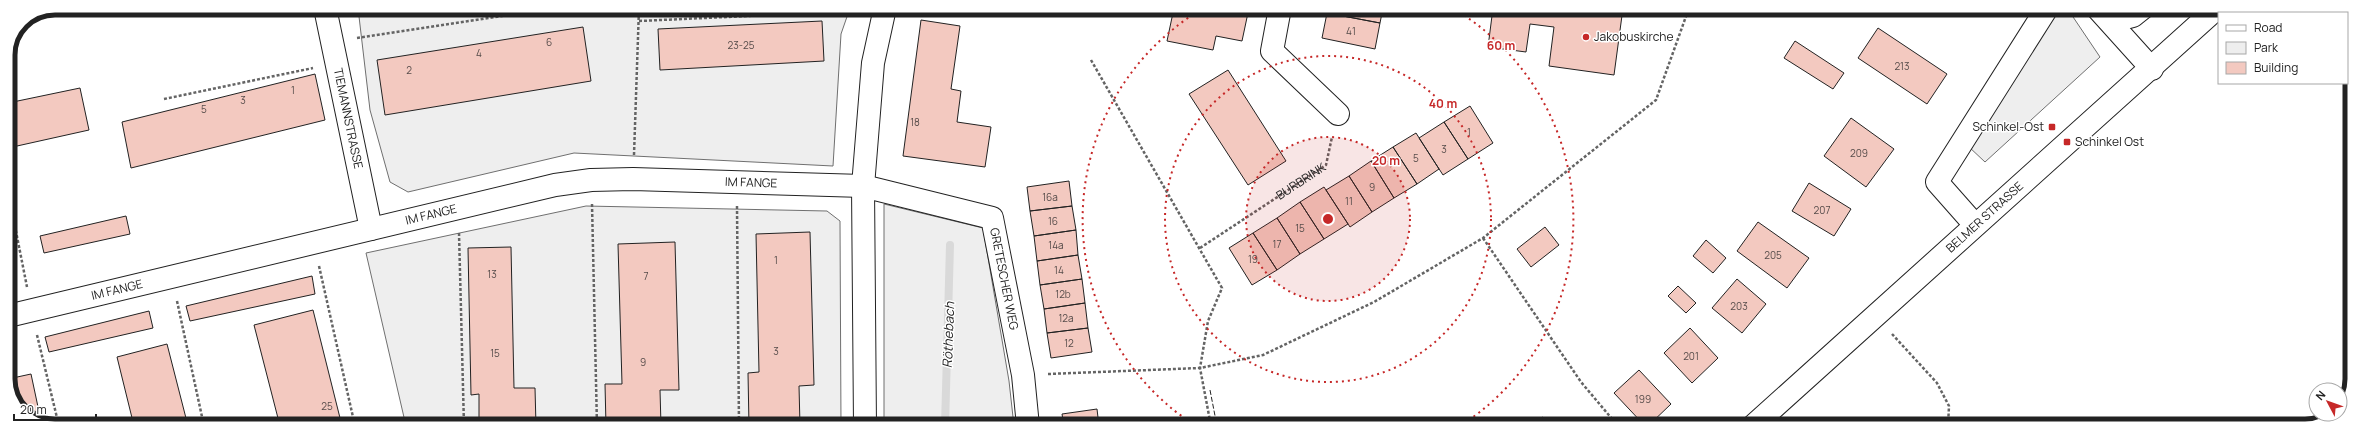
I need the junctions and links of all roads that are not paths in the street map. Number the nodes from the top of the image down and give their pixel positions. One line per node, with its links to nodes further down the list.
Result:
1 (326, 15): 12 (street, TIEMANNSTRASSE)
2 (883, 15): 10 (street)
3 (1279, 15): 9 (street)
4 (2043, 15): 11 (street)
5 (2104, 15): 6 (street); 8 (street)
6 (2134, 15)
7 (2209, 15): 8 (street, BELMER STRASSE)
8 (2152, 68): 11 (street, BELMER STRASSE)
9 (1338, 114)
10 (863, 186): 12 (street, IM FANGE); 14 (street); 15 (street, GRETESCHER WEG)
11 (1975, 225): 16 (street, BELMER STRASSE)
12 (371, 229): 13 (street, IM FANGE)
13 (15, 314)
14 (864, 419)
15 (1027, 419)
16 (1761, 419)

